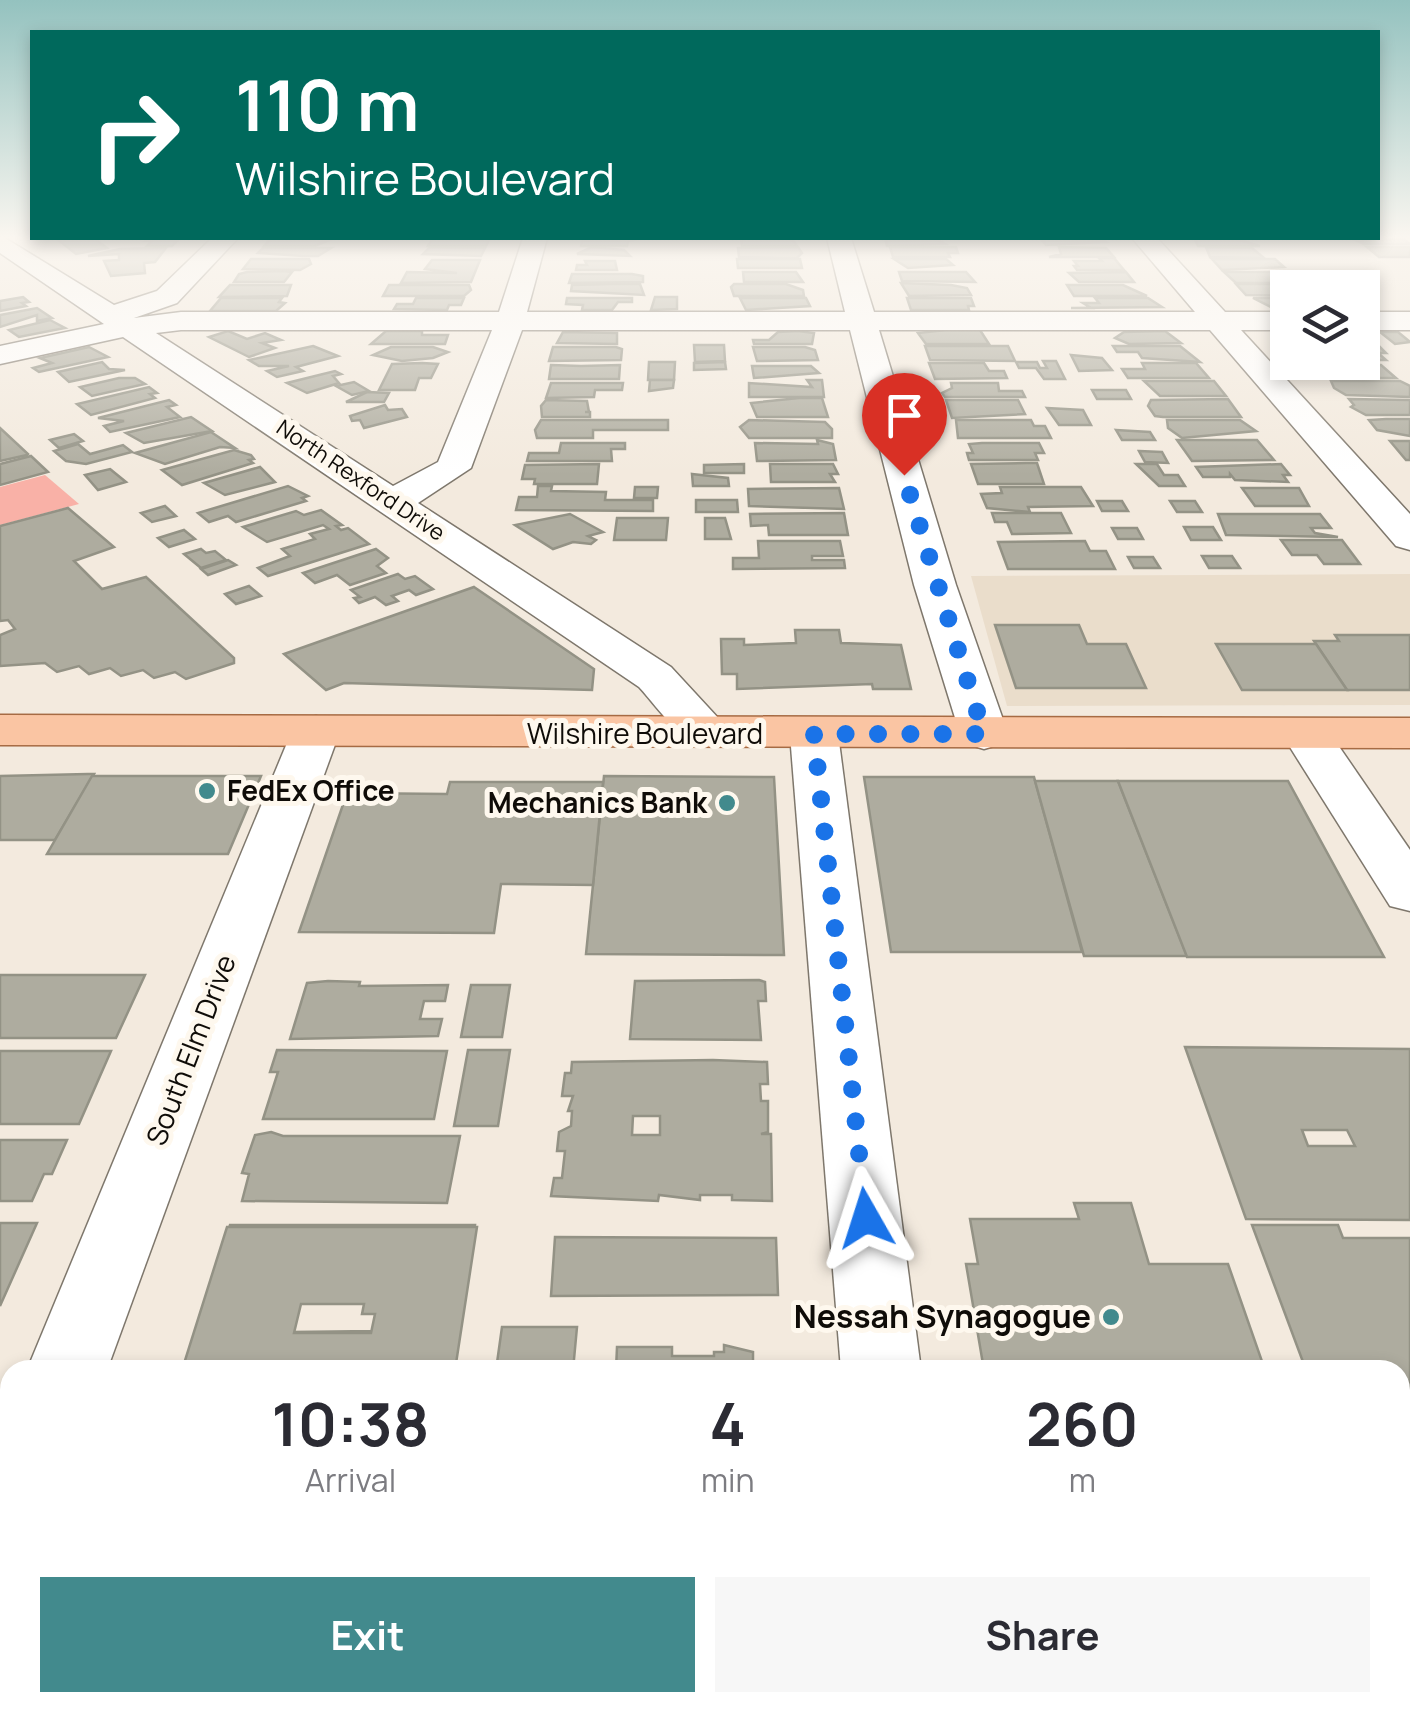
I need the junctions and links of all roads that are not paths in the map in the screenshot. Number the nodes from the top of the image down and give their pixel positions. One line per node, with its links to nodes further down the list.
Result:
1 (110, 315): 12 (street, North Rexford Drive)
2 (147, 315): 12 (street)
3 (512, 315): 11 (street)
4 (860, 315): 6 (street)
5 (1213, 315): 7 (street)
6 (862, 321): 7 (street); 11 (street); 21 (street)
7 (1218, 321): 8 (street); 15 (street)
8 (1270, 321)
9 (1380, 321): 10 (street)
10 (1410, 321)
11 (510, 322): 12 (street); 14 (street)
12 (131, 329): 13 (street); 14 (street, North Rexford Drive)
13 (0, 355)
14 (394, 502): 19 (street, North Rexford Drive)
15 (1410, 538)
16 (0, 730): 17 (main road, Wilshire Boulevard)
17 (316, 731): 19 (main road, Wilshire Boulevard); 24 (street, South Elm Drive)
18 (1410, 733): 22 (main road, Wilshire Boulevard)
19 (708, 734): 20 (main road, Wilshire Boulevard)
20 (814, 734): 21 (main road, Wilshire Boulevard); 25 (street)
21 (984, 734): 22 (main road, Wilshire Boulevard)
22 (1308, 736): 23 (street)
23 (1410, 894)
24 (70, 1360)
25 (881, 1360)

